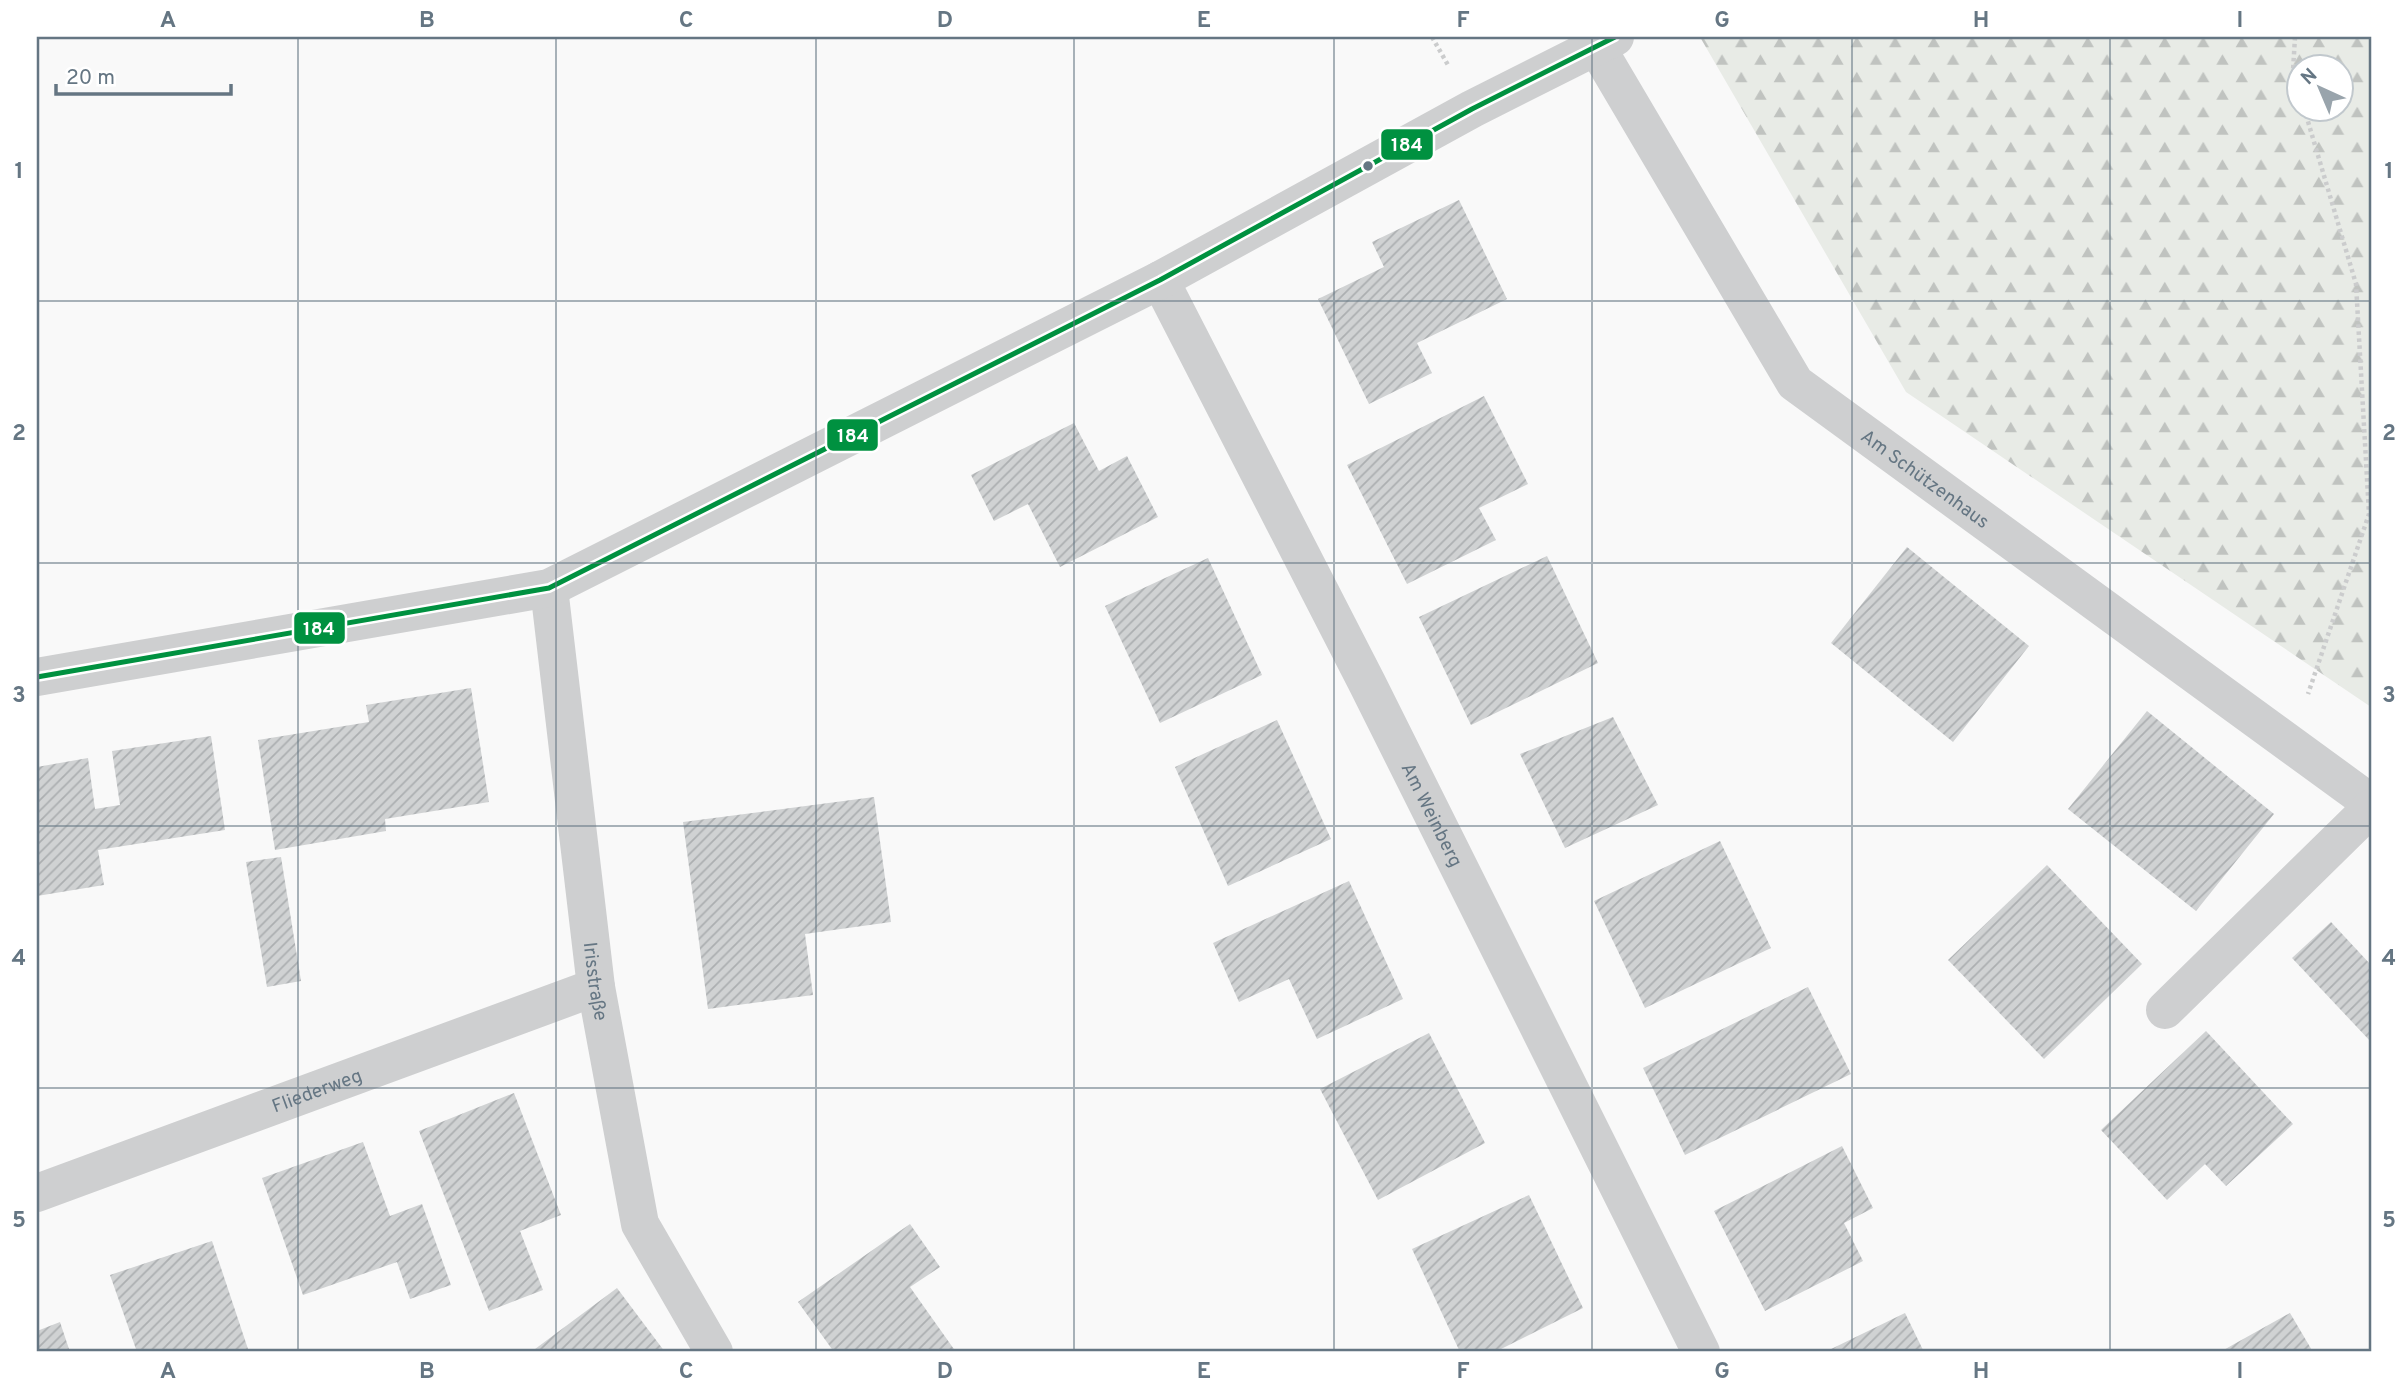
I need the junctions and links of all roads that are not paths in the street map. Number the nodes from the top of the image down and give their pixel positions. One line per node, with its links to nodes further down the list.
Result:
1 (1605, 41): 2 (street); 5 (street, Am Schützenhaus)
2 (1160, 280): 3 (street); 10 (street, Am Weinberg)
3 (549, 589): 4 (street); 6 (street, Irisstraße)
4 (37, 677)
5 (2371, 806): 7 (street, Am Schützenhaus)
6 (596, 988): 8 (street, Fliederweg); 9 (street, Irisstraße)
7 (2165, 1010)
8 (37, 1193)
9 (714, 1352)
10 (1702, 1352)

